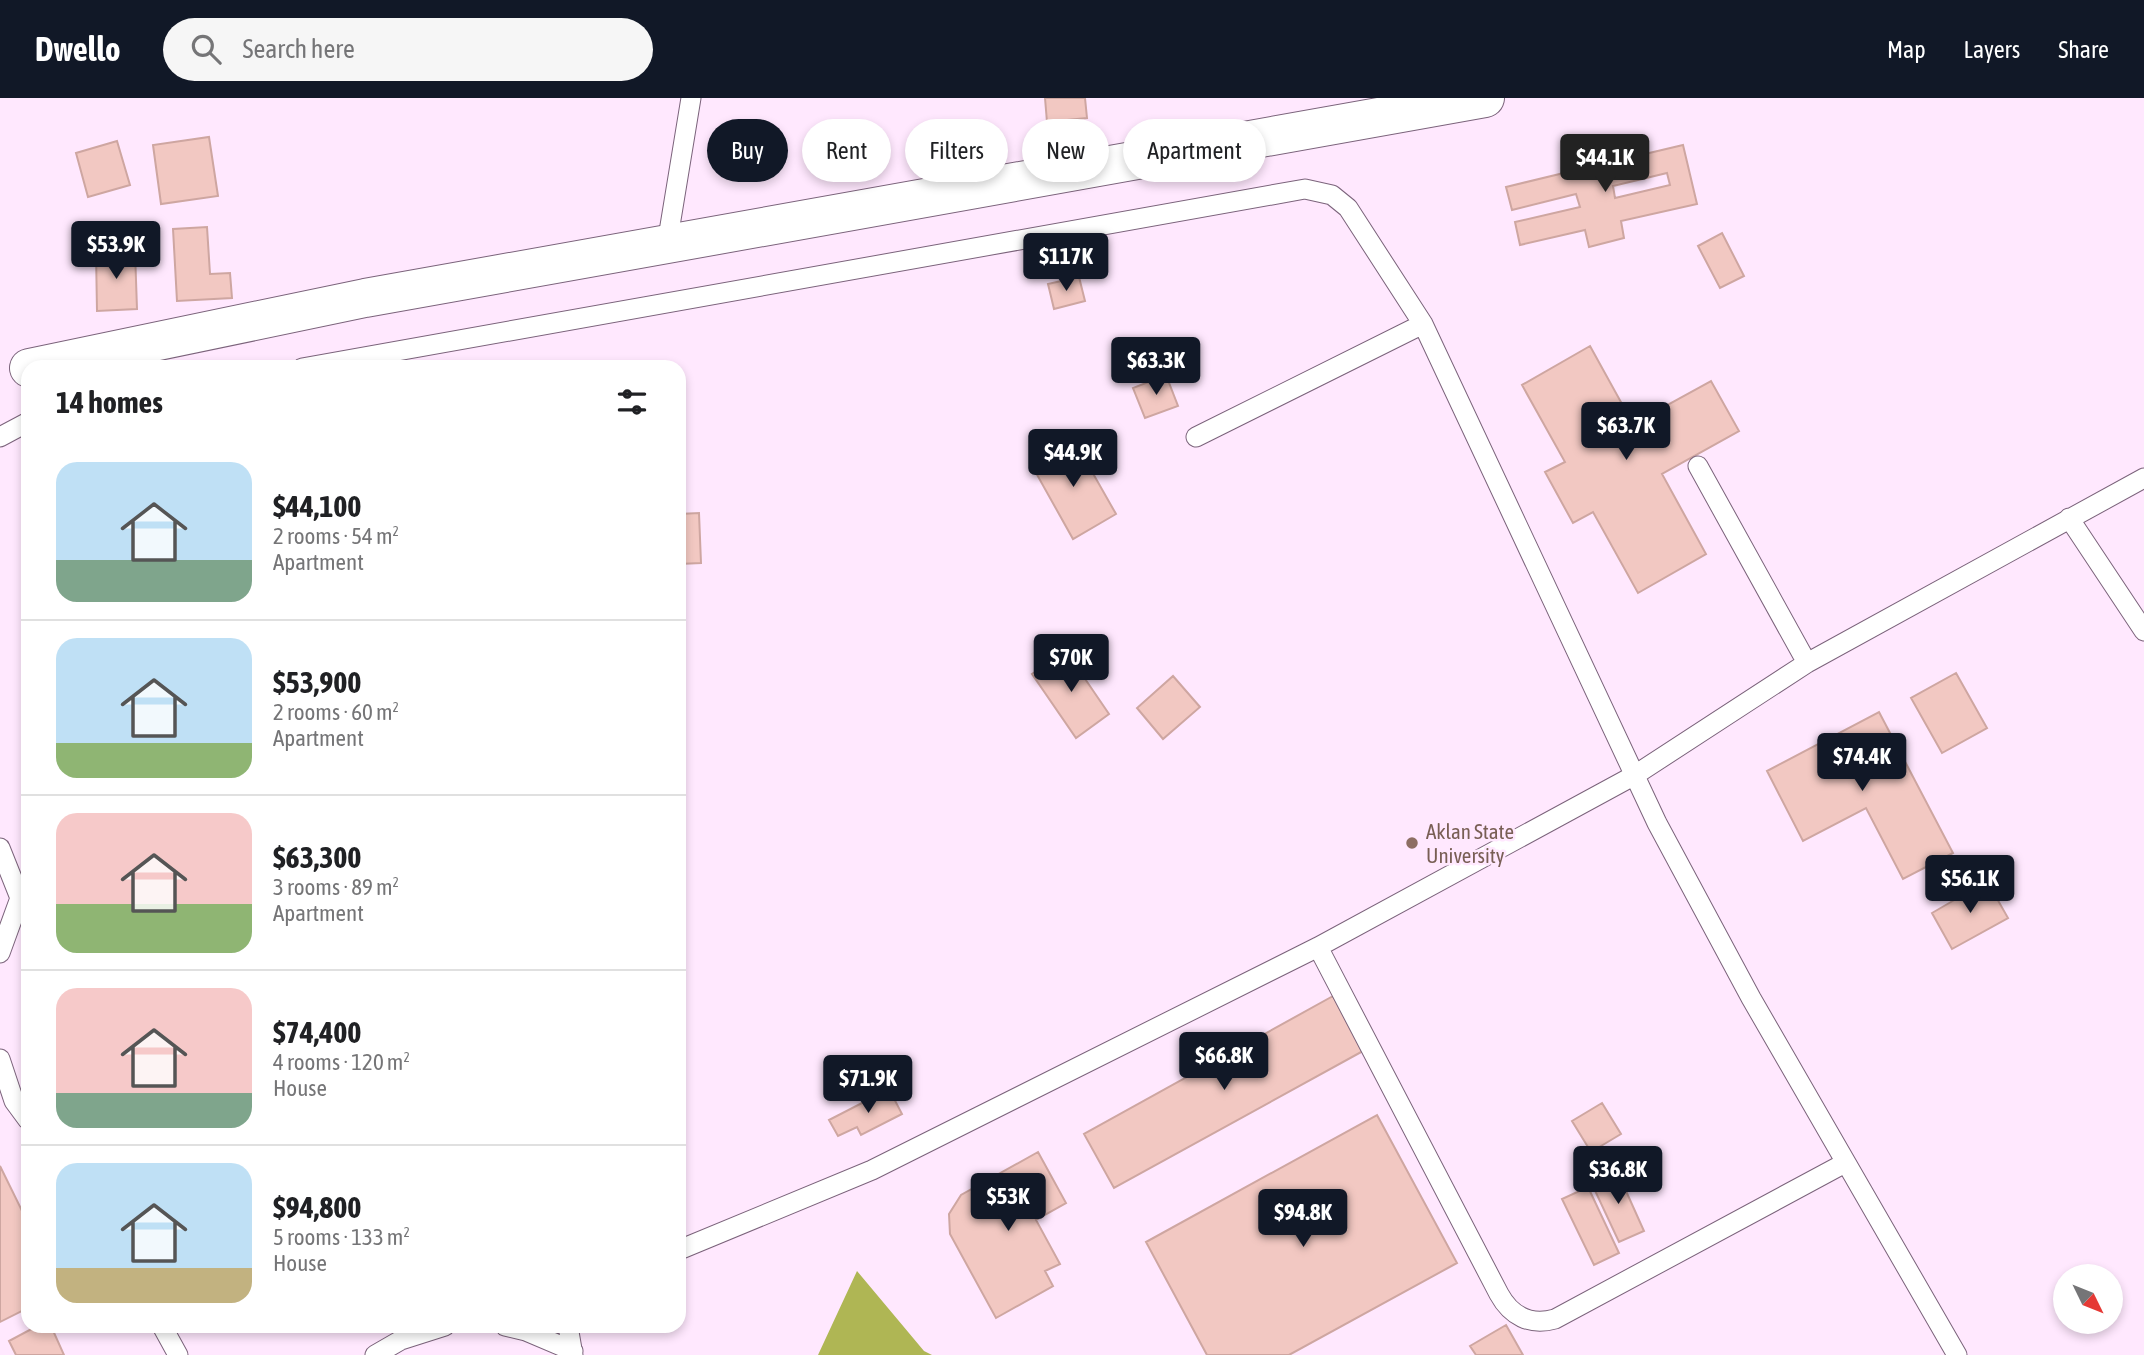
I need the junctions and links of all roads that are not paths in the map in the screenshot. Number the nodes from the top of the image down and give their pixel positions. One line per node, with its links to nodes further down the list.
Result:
1 (691, 98): 3 (lane)
2 (1485, 98): 3 (street)
3 (667, 244): 5 (street)
4 (1423, 324): 6 (lane); 11 (lane); 17 (lane)
5 (67, 360)
6 (347, 360)
7 (21, 370): 8 (street)
8 (0, 374)
9 (21, 426): 10 (lane)
10 (0, 437)
11 (1195, 437)
12 (1698, 466): 16 (lane)
13 (2144, 478): 14 (lane)
14 (2069, 519): 15 (lane); 16 (lane)
15 (2144, 631)
16 (1807, 663): 17 (lane)
17 (1635, 775): 21 (lane); 26 (lane)
18 (0, 848): 19 (lane)
19 (21, 889)
20 (21, 902): 22 (lane)
21 (1318, 947): 26 (lane); 27 (lane)
22 (0, 953)
23 (0, 1059): 24 (lane)
24 (7, 1105): 25 (lane)
25 (21, 1116)
26 (1845, 1163): 37 (lane)
27 (686, 1247)
28 (166, 1333): 35 (lane)
29 (414, 1333): 33 (lane)
30 (422, 1333): 33 (lane)
31 (530, 1333): 34 (lane)
32 (569, 1333): 34 (lane)
33 (401, 1340): 36 (lane)
34 (573, 1353)
35 (178, 1355)
36 (375, 1355)
37 (1957, 1355)

